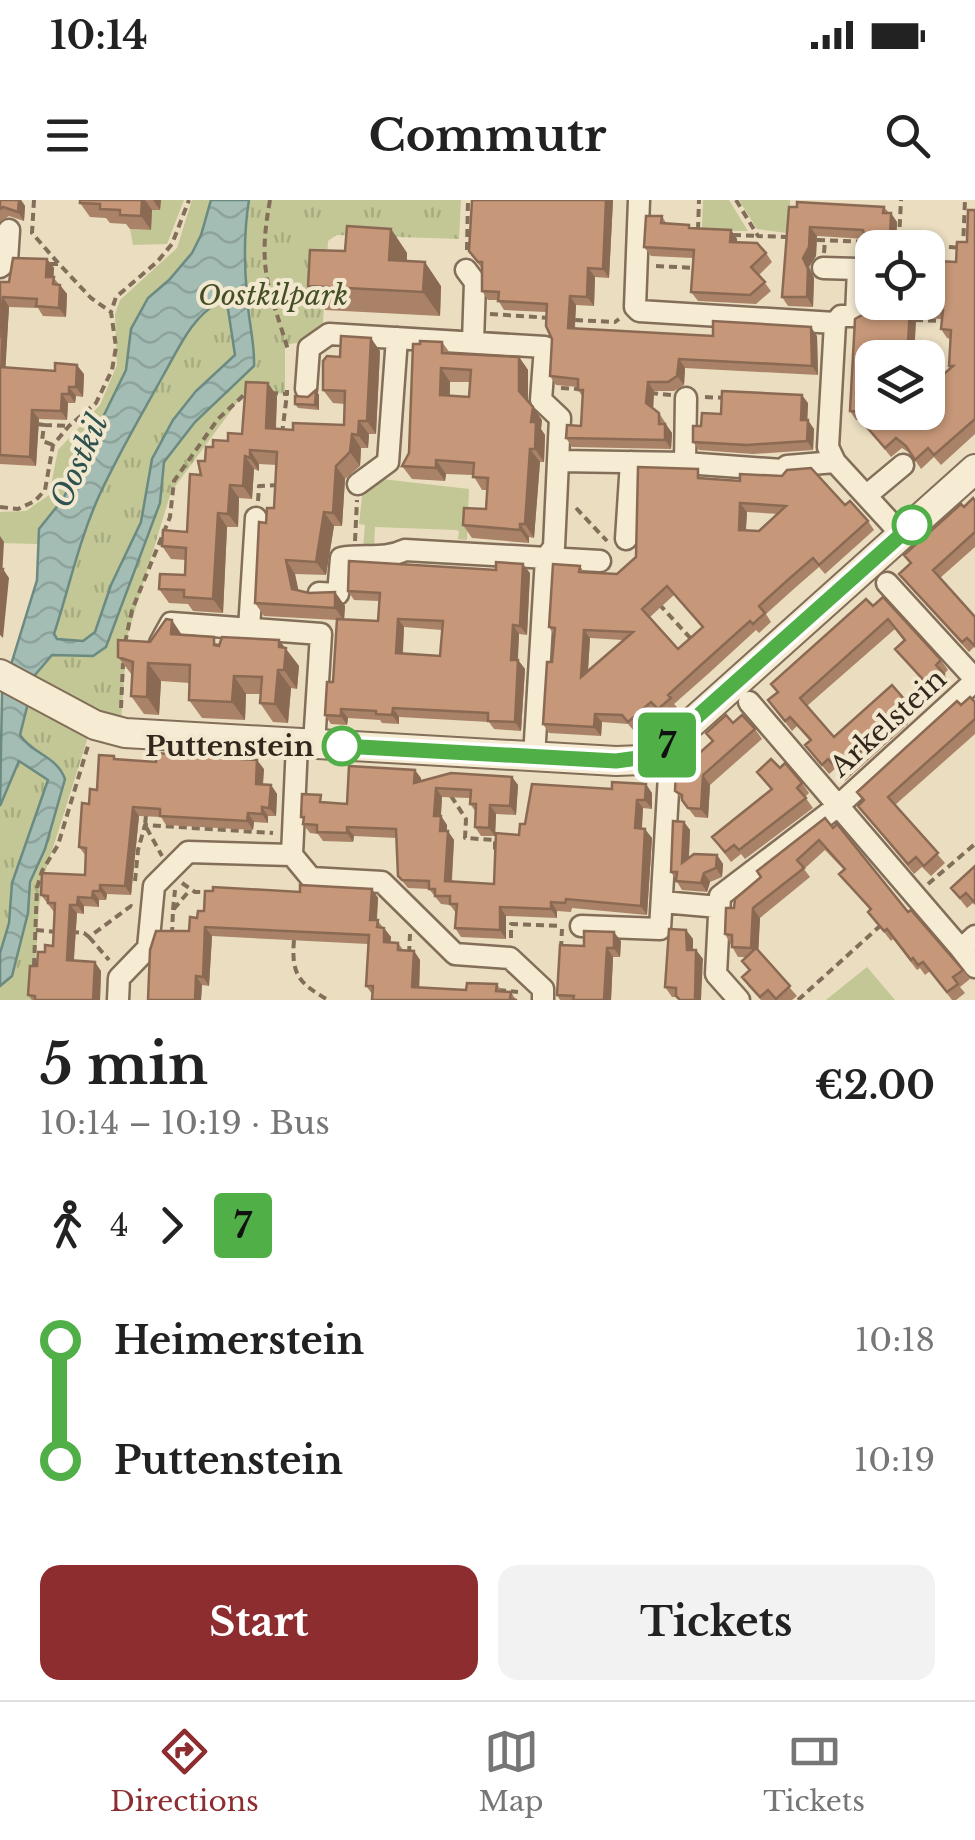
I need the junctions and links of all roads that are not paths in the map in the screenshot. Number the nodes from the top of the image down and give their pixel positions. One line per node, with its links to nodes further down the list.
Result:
1 (639, 200): 6 (street)
2 (9, 230): 3 (street)
3 (0, 267)
4 (824, 268): 6 (street)
5 (466, 270): 8 (street)
6 (835, 324): 13 (street)
7 (398, 338): 8 (street); 9 (street); 17 (street)
8 (473, 342): 11 (street)
9 (294, 390)
10 (686, 398): 14 (street)
11 (559, 461): 12 (street); 21 (street)
12 (631, 462): 14 (street); 21 (street)
13 (834, 462): 14 (street); 18 (street)
14 (685, 463)
15 (903, 465): 18 (street)
16 (975, 469): 20 (street)
17 (358, 484)
18 (867, 495): 20 (street)
19 (256, 518): 24 (street)
20 (902, 535): 30 (street)
21 (546, 558): 23 (street); 31 (street)
22 (887, 583): 27 (street, Arkelstein)
23 (319, 593)
24 (248, 628): 25 (street); 29 (street)
25 (132, 640)
26 (0, 674): 29 (street)
27 (975, 680): 32 (street, Arkelstein)
28 (750, 702): 32 (street, Arkelstein)
29 (305, 744): 31 (street); 33 (street)
30 (658, 752): 31 (street); 34 (street)
31 (534, 757)
32 (838, 806): 35 (street, Arkelstein); 37 (street, Arkelstein)
33 (292, 855): 39 (street); 40 (street)
34 (662, 902): 35 (street); 36 (street)
35 (719, 907): 41 (street)
36 (571, 926)
37 (968, 942): 38 (street, Arkelstein)
38 (975, 966)
39 (543, 997)
40 (118, 1000)
41 (739, 1000)

